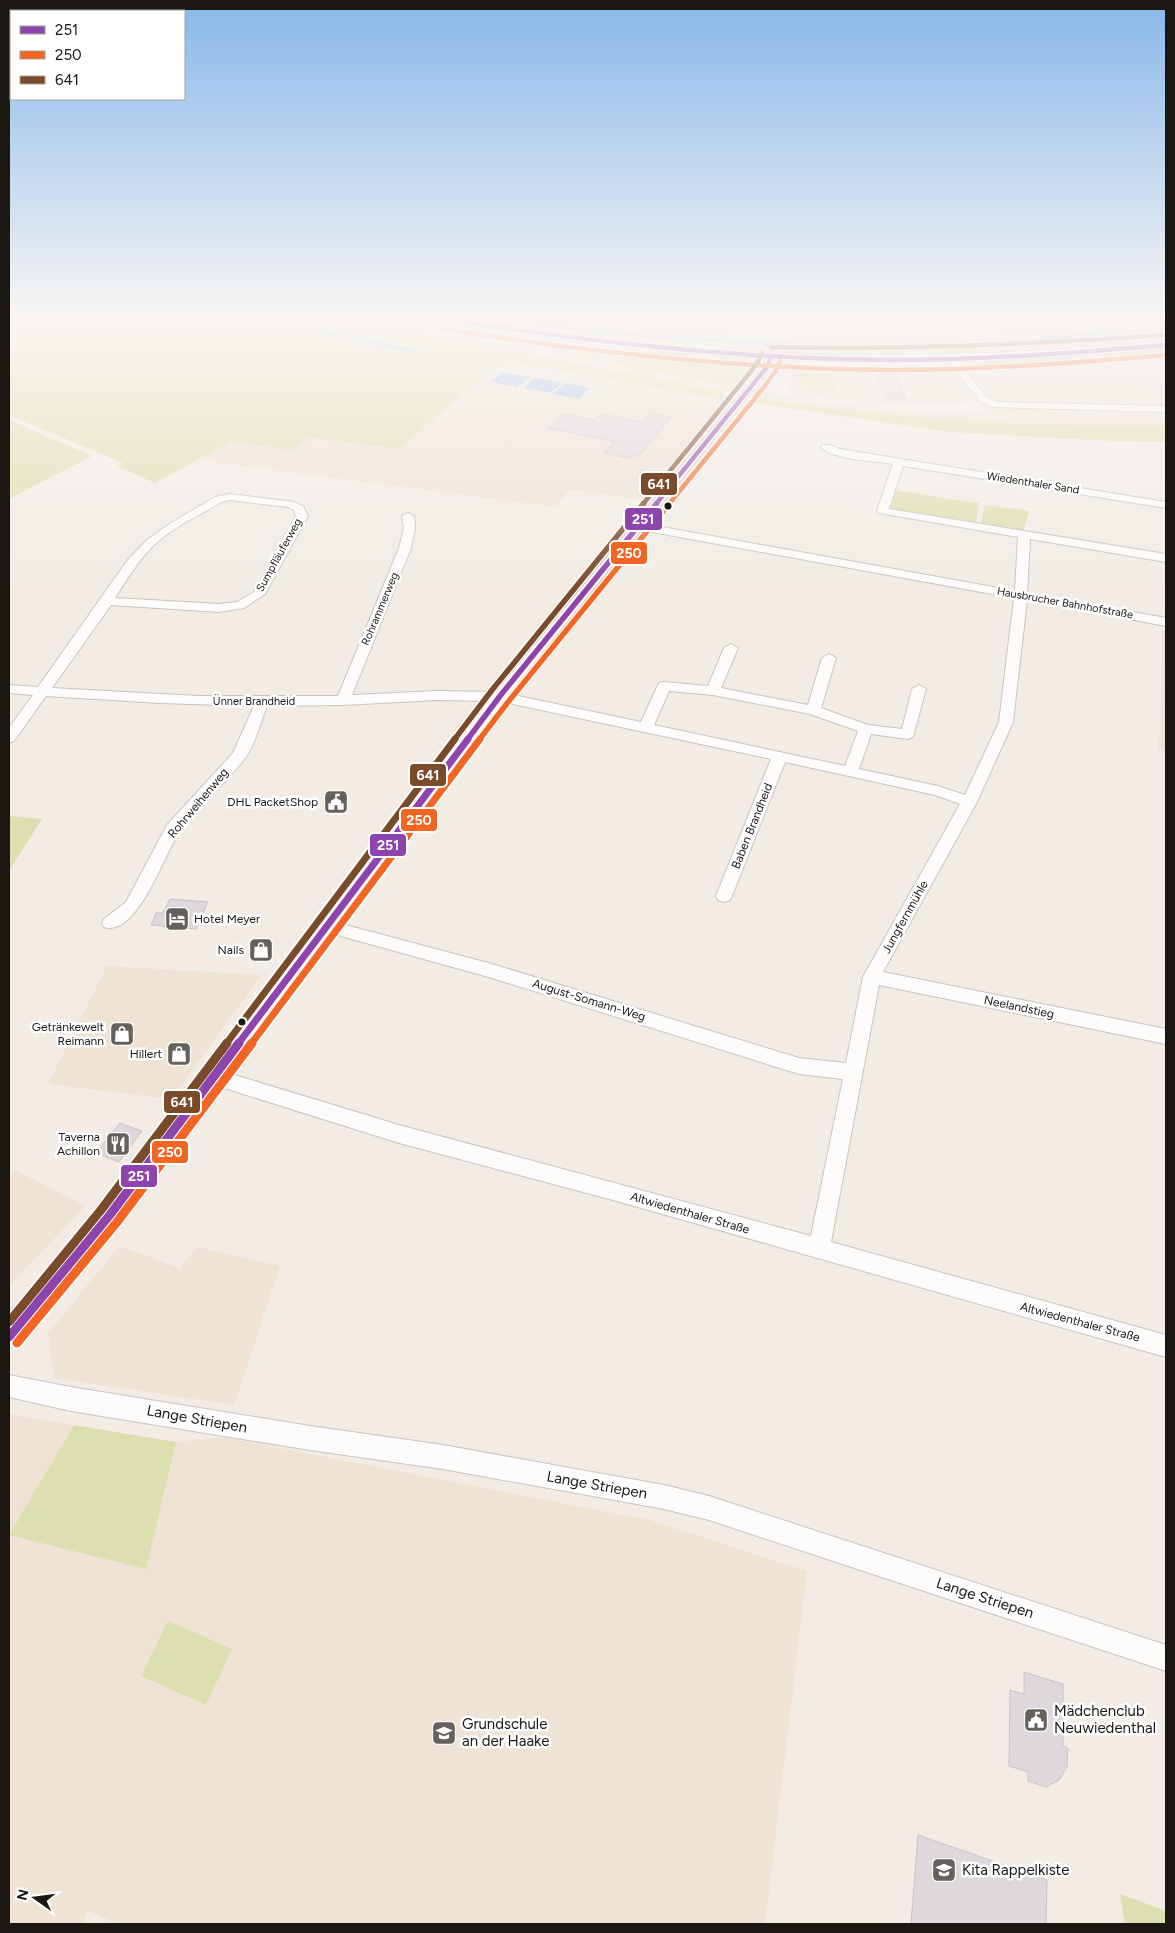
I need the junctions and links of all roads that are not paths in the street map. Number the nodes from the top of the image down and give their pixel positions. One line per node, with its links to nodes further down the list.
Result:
1 (733, 409): 6 (street)
2 (826, 446): 3 (street, Wiedenthaler Sand)
3 (899, 462): 4 (street, Wiedenthaler Sand); 7 (street)
4 (1166, 505)
5 (408, 516): 19 (street, Rohrammerweg)
6 (638, 526): 9 (street, Hausbrucher Bahnhofstraße); 18 (street)
7 (1024, 536): 8 (street); 9 (street)
8 (1166, 558)
9 (1021, 596): 11 (street, Hausbrucher Bahnhofstraße); 27 (street, Jungfernmühle)
10 (107, 601): 10 (street, Sumpfläuferweg); 17 (street, Sumpfläuferweg)
11 (1166, 622)
12 (731, 648): 16 (street)
13 (829, 658): 21 (street)
14 (9, 689): 17 (street, Ünner Brandheid)
15 (919, 689): 23 (street)
16 (713, 690): 21 (street); 22 (street)
17 (43, 692): 20 (street, Ünner Brandheid); 24 (street, Sumpfläuferweg)
18 (500, 696): 19 (street, Ünner Brandheid); 22 (street); 30 (street)
19 (343, 701): 20 (street, Ünner Brandheid)
20 (262, 702): 29 (street, Rohrweihenweg)
21 (813, 710): 23 (street)
22 (646, 726): 25 (street)
23 (866, 729): 26 (street)
24 (9, 738)
25 (780, 756): 26 (street); 28 (street, Baben Brandheid)
26 (851, 771): 27 (street)
27 (969, 802): 31 (street, Jungfernmühle)
28 (724, 896)
29 (110, 923)
30 (326, 926): 33 (street, August-Somann-Weg); 34 (street)
31 (872, 977): 32 (street, Neelandstieg); 33 (street, Jungfernmühle)
32 (1166, 1037)
33 (852, 1072): 35 (street, Jungfernmühle)
34 (214, 1078): 35 (street, Altwiedenthaler Straße); 36 (street)
35 (819, 1249): 37 (street, Altwiedenthaler Straße)
36 (9, 1337)
37 (1166, 1346)
38 (9, 1386): 39 (street, Lange Striepen)
39 (1166, 1658)

